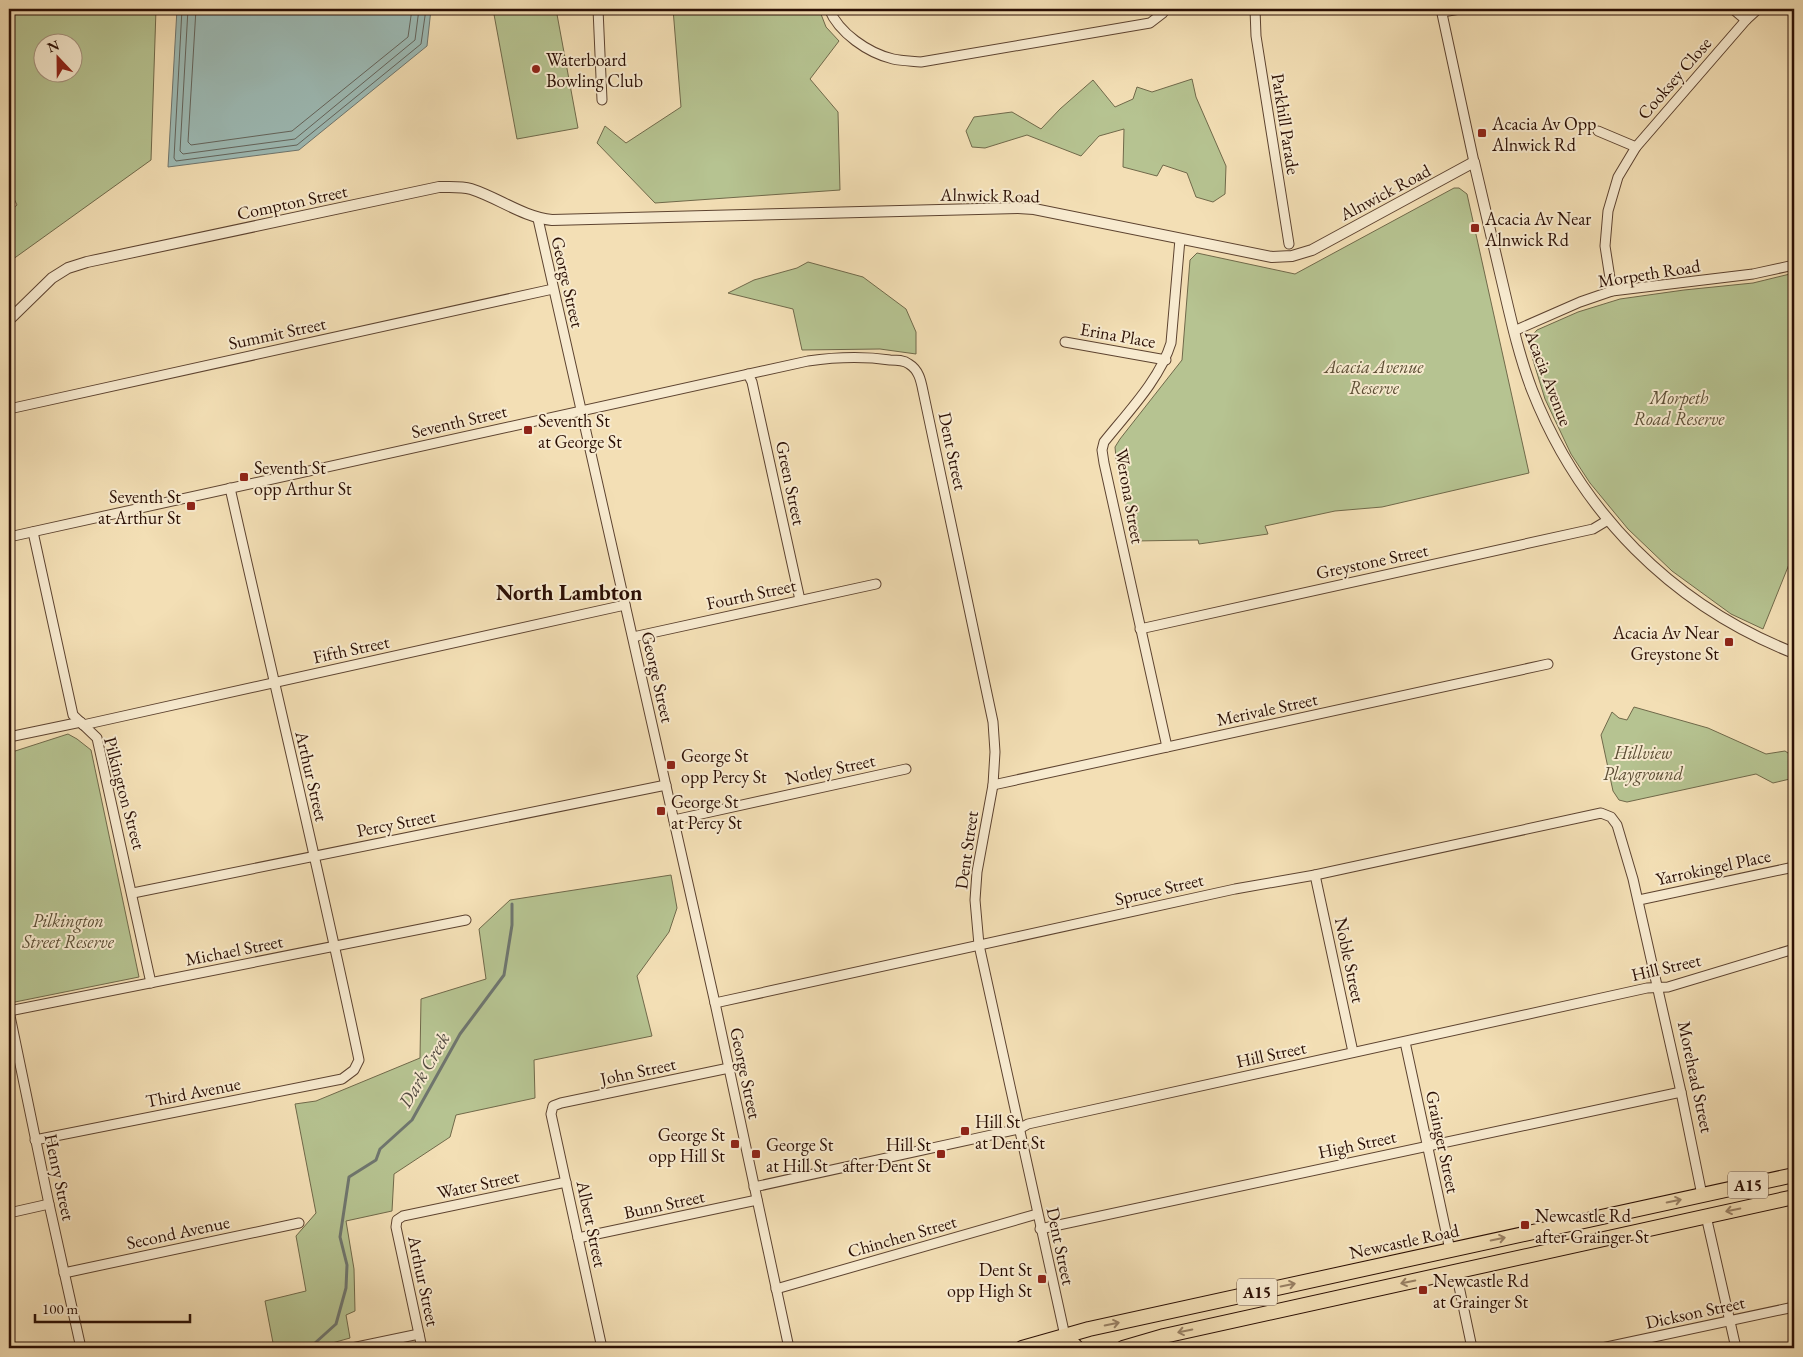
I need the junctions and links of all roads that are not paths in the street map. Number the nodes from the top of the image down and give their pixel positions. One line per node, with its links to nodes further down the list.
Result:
1 (598, 9): 10 (street)
2 (829, 9): 7 (street)
3 (1255, 9): 16 (street, Parkhill Parade)
4 (1460, 9): 8 (street)
5 (1733, 9): 9 (street)
6 (1758, 9): 9 (street, Cooksey Close)
7 (1163, 11)
8 (1442, 11): 13 (street, Acacia Avenue)
9 (1746, 20): 12 (street, Cooksey Close)
10 (602, 100)
11 (1598, 131): 12 (street)
12 (1636, 147): 19 (street, Cooksey Close)
13 (1474, 162): 15 (street, Alnwick Road); 21 (street, Acacia Avenue)
14 (538, 219): 15 (street, Alnwick Road); 18 (street, George Street); 20 (street, Compton Street)
15 (1180, 239): 23 (street, Werona Street)
16 (1289, 244)
17 (1794, 266): 19 (street, Morpeth Road)
18 (553, 289): 26 (street, Summit Street); 27 (street, George Street)
19 (1612, 291): 21 (street, Morpeth Road)
20 (9, 320)
21 (1514, 331): 29 (street, Acacia Avenue)
22 (1065, 342): 23 (street, Erina Place)
23 (1166, 360): 35 (street, Werona Street)
24 (916, 370): 25 (street, Seventh Street); 44 (street, Dent Street)
25 (748, 374): 27 (street, Seventh Street); 33 (street, Green Street)
26 (9, 409)
27 (582, 410): 28 (street, Seventh Street); 34 (street, George Street)
28 (230, 488): 30 (street, Seventh Street); 39 (street, Arthur Street)
29 (1608, 520): 35 (street, Greystone Street); 37 (street, Acacia Avenue)
30 (33, 532): 31 (street, Seventh Street); 40 (street, Pilkington Street)
31 (9, 537)
32 (876, 584): 33 (street, Fourth Street)
33 (800, 600): 36 (street, Fourth Street)
34 (626, 605): 36 (street, George Street); 39 (street, Fifth Street)
35 (1140, 629): 42 (street, Werona Street)
36 (633, 637): 45 (street, George Street)
37 (1794, 653)
38 (1548, 664): 42 (street, Merivale Street)
39 (273, 683): 40 (street, Fifth Street); 48 (street, Arthur Street)
40 (82, 723): 41 (street, Fifth Street); 51 (street, Pilkington Street)
41 (9, 737)
42 (1167, 747): 44 (street, Merivale Street)
43 (906, 768): 47 (street, Notley Street)
44 (993, 785): 54 (street, Dent Street)
45 (666, 786): 47 (street, George Street); 48 (street, Percy Street)
46 (1611, 817): 50 (street, Spruce Street); 52 (street, Morehead Street)
47 (674, 820): 59 (street, George Street)
48 (313, 856): 51 (street, Percy Street); 55 (street, Arthur Street)
49 (1794, 867): 52 (street, Yarrokingel Place)
50 (1315, 875): 54 (street, Spruce Street); 62 (street, Noble Street)
51 (133, 894): 57 (street, Pilkington Street)
52 (1639, 900): 58 (street, Morehead Street)
53 (466, 920): 55 (street, Michael Street)
54 (979, 945): 59 (street, Spruce Street); 67 (street, Dent Street)
55 (335, 947): 57 (street, Michael Street); 64 (street, Arthur Street)
56 (1794, 949): 58 (street, Hill Street)
57 (151, 983): 60 (street, Michael Street)
58 (1657, 988): 61 (street, Hill Street); 65 (street, Morehead Street)
59 (715, 1003): 63 (street, George Street)
60 (9, 1011): 68 (street, Henry Street)
61 (1405, 1042): 62 (street, Hill Street); 69 (street, Grainger Street)
62 (1353, 1052): 67 (street, Hill Street)
63 (729, 1068): 66 (street, John Street); 72 (street, George Street)
64 (354, 1070): 68 (street, Third Avenue)
65 (1681, 1092): 69 (street, High Street); 73 (street, Morehead Street)
66 (553, 1106): 71 (street, Albert Street)
67 (1018, 1129): 72 (street, Hill Street); 78 (street, Dent Street)
68 (35, 1140): 76 (street, Henry Street)
69 (1427, 1145): 82 (street, High Street); 84 (street, Grainger Street)
70 (1794, 1175): 73 (highway, Newcastle Road / A15)
71 (566, 1182): 80 (street, Water Street); 83 (street, Albert Street)
72 (754, 1187): 75 (street, George Street)
73 (1702, 1195): 79 (highway, Morehead Street); 84 (highway, Newcastle Road / A15, one-way to 73)
74 (1794, 1197): 79 (highway, A15, one-way to 79)
75 (757, 1200): 83 (street, Bunn Street); 87 (street, George Street)
76 (49, 1204): 77 (street); 86 (street, Henry Street)
77 (9, 1213)
78 (1037, 1214): 82 (street, Dent Street); 87 (street, Chinchen Street)
79 (1706, 1216): 85 (highway, A15); 89 (street, Morehead Street)
80 (397, 1220): 90 (street, Arthur Street)
81 (299, 1222): 86 (street, Second Avenue)
82 (1040, 1229): 91 (street, Dent Street)
83 (578, 1238): 96 (street, Albert Street)
84 (1450, 1250): 91 (highway, Newcastle Road / A15, one-way to 84)
85 (1456, 1272): 92 (highway, A15, one-way to 92); 101 (street)
86 (64, 1273): 93 (street, Henry Street)
87 (776, 1289): 97 (street, George Street)
88 (1794, 1307): 89 (street, Dickson Street)
89 (1731, 1321): 102 (street, Dickson Street); 103 (street, Morehead Street)
90 (419, 1334): 94 (street); 95 (street, Arthur Street)
91 (1066, 1342): 98 (highway, Newcastle Road / A15); 99 (highway)
92 (1144, 1344): 100 (highway, A15)
93 (81, 1348)
94 (352, 1348)
95 (422, 1348)
96 (602, 1348)
97 (789, 1348)
98 (1022, 1348)
99 (1077, 1348)
100 (1124, 1348)
101 (1472, 1348)
102 (1602, 1348)
103 (1736, 1348)

